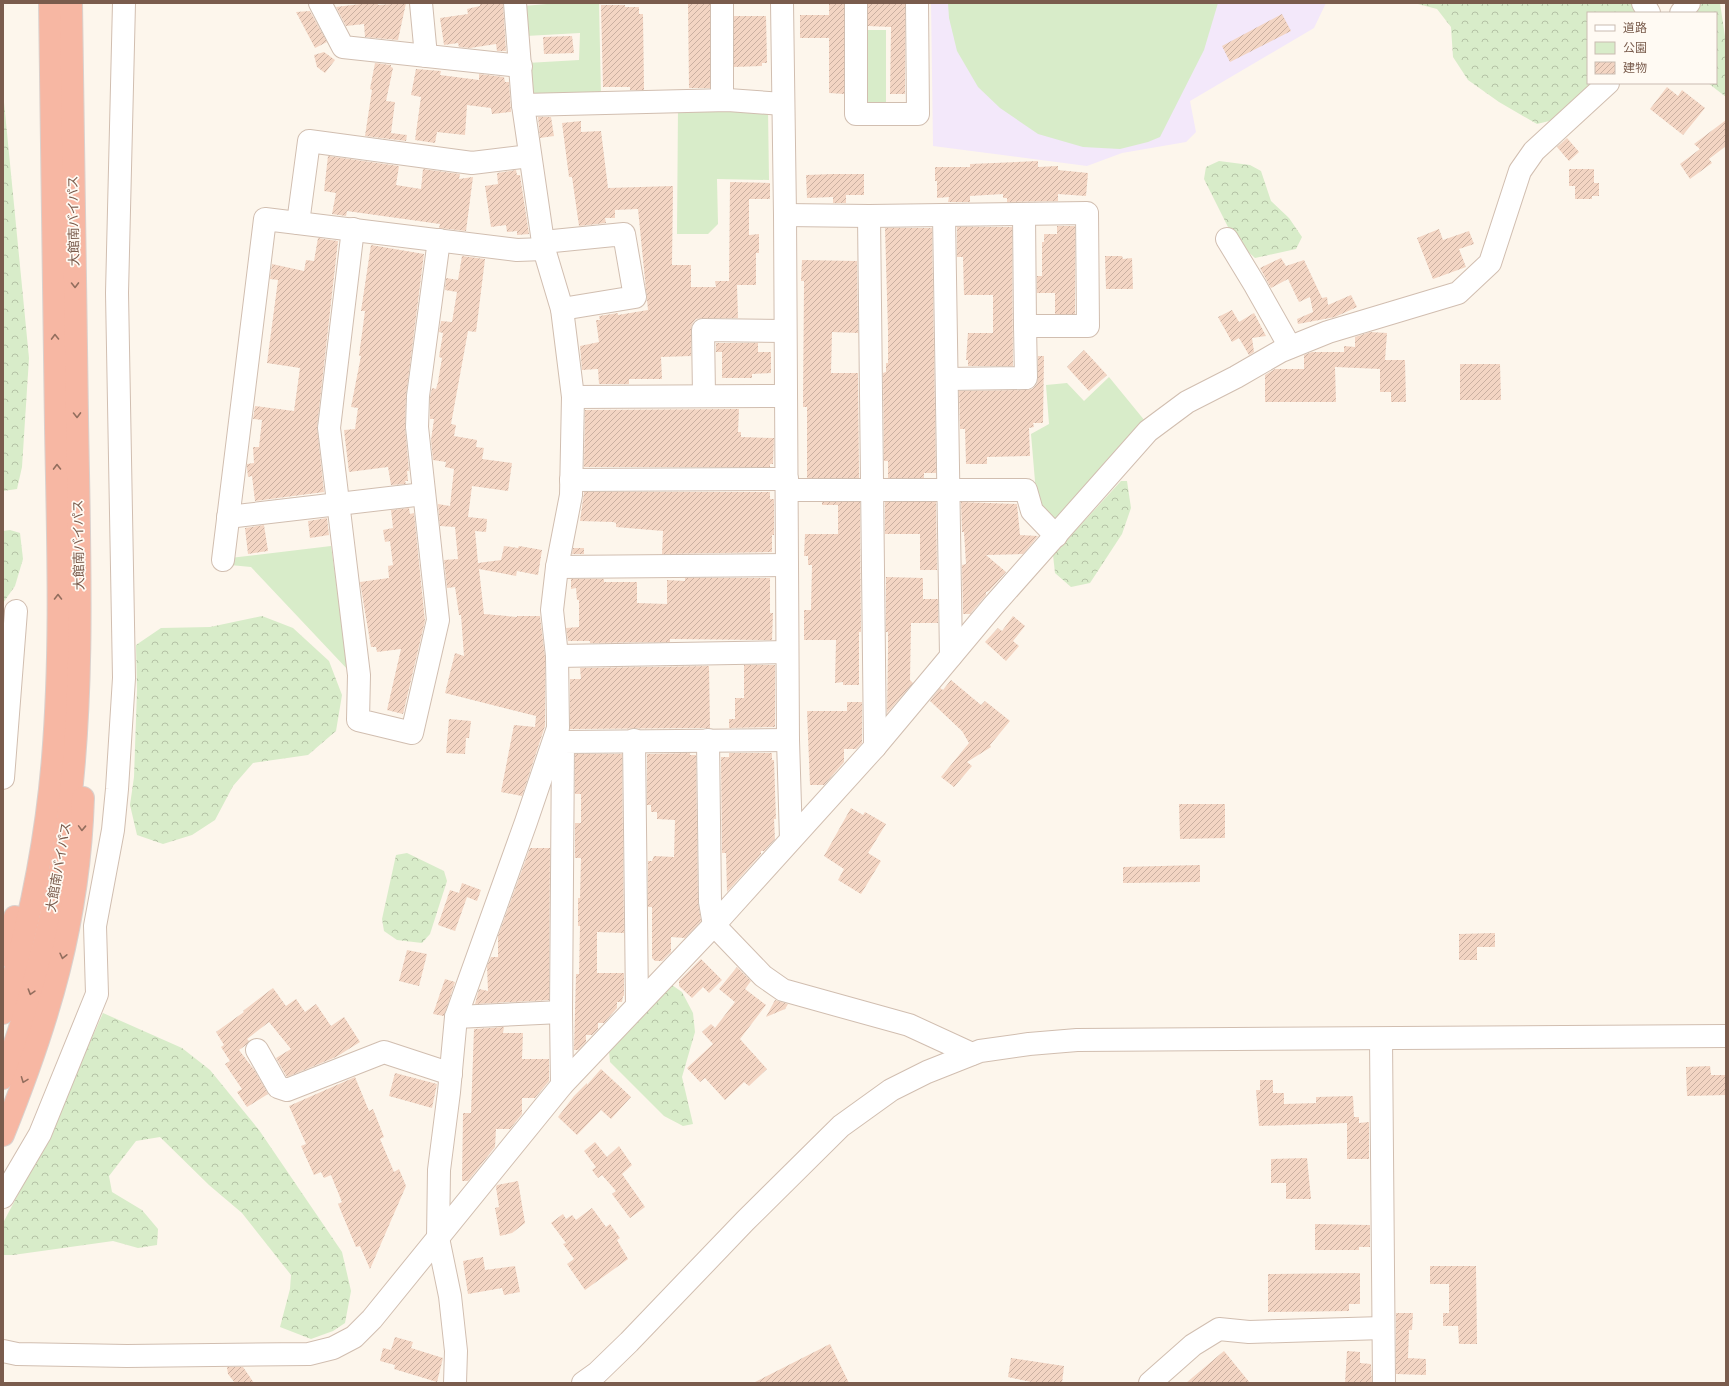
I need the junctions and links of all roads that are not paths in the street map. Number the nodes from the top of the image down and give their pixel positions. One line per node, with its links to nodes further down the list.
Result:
1 (38, 3): 24 (highway)
2 (50, 3): 24 (highway, 大館南バイパス)
3 (71, 3): 24 (highway, 大館南バイパス)
4 (78, 3): 24 (highway)
5 (124, 3): 80 (street)
6 (320, 3): 17 (street)
7 (421, 3): 17 (street)
8 (514, 3): 18 (street)
9 (722, 3): 20 (street)
10 (782, 3): 21 (street)
11 (856, 3): 12 (street)
12 (917, 3)
13 (1643, 3): 15 (street)
14 (1689, 3): 16 (street)
15 (1648, 12)
16 (1682, 12)
17 (426, 56): 18 (street)
18 (520, 66): 22 (street)
19 (1607, 84): 37 (street)
20 (722, 100): 21 (street); 22 (street)
21 (783, 104): 26 (street)
22 (523, 105): 23 (street)
23 (530, 156): 29 (street); 33 (street)
24 (63, 204): 54 (highway, 大館南バイパス, one-way to 54); 55 (highway, 大館南バイパス, one-way to 24)
25 (1024, 214): 27 (street); 35 (street); 35 (street)
26 (785, 215): 28 (street); 36 (street)
27 (944, 215): 28 (street); 38 (street)
28 (869, 216): 44 (street)
29 (298, 223): 30 (street); 48 (street)
30 (352, 229): 32 (street); 47 (street)
31 (1227, 239): 37 (street)
32 (439, 240): 33 (street); 46 (street)
33 (544, 246): 34 (street); 34 (street)
34 (562, 309): 41 (street)
35 (1025, 326): 38 (street)
36 (785, 330): 39 (street); 40 (street)
37 (1290, 347): 49 (street)
38 (947, 379): 45 (street)
39 (704, 395): 40 (street); 41 (street)
40 (786, 396): 43 (street)
41 (572, 397): 42 (street)
42 (571, 480): 43 (street); 52 (street)
43 (787, 484): 44 (street); 51 (street)
44 (871, 490): 45 (street); 63 (street)
45 (948, 491): 49 (street); 58 (street)
46 (424, 494): 47 (street); 47 (street)
47 (338, 504): 48 (street)
48 (228, 517): 50 (street)
49 (1056, 536): 58 (street)
50 (223, 560)
51 (787, 565): 52 (street); 56 (street)
52 (557, 567): 57 (street)
53 (16, 611): 64 (street)
54 (80, 635): 77 (highway, 大館南バイパス, one-way to 77); 79 (highway, one-way to 79)
55 (58, 636): 67 (highway); 70 (highway, 大館南バイパス)
56 (787, 652): 57 (street); 62 (street)
57 (557, 656): 59 (street)
58 (951, 656): 63 (street)
59 (558, 740): 60 (street); 69 (street); 71 (street)
60 (634, 740): 61 (street); 68 (street)
61 (708, 740): 62 (street); 66 (street)
62 (788, 740): 65 (street)
63 (875, 747): 65 (street)
64 (3, 778)
65 (791, 839): 66 (street)
66 (714, 925): 68 (street); 75 (street)
67 (3, 955)
68 (637, 1005): 78 (street)
69 (561, 1012): 71 (street); 78 (street)
70 (3, 1013)
71 (456, 1017): 76 (street)
72 (1726, 1036): 73 (street)
73 (1381, 1039): 75 (street); 82 (street)
74 (257, 1050): 76 (street)
75 (972, 1054): 85 (street)
76 (451, 1074): 81 (street)
77 (3, 1078)
78 (562, 1085): 81 (street)
79 (3, 1135)
80 (3, 1197)
81 (438, 1238): 83 (street); 84 (street)
82 (1383, 1328): 86 (street); 87 (street)
83 (3, 1351)
84 (455, 1383)
85 (583, 1383)
86 (1150, 1383)
87 (1384, 1383)

